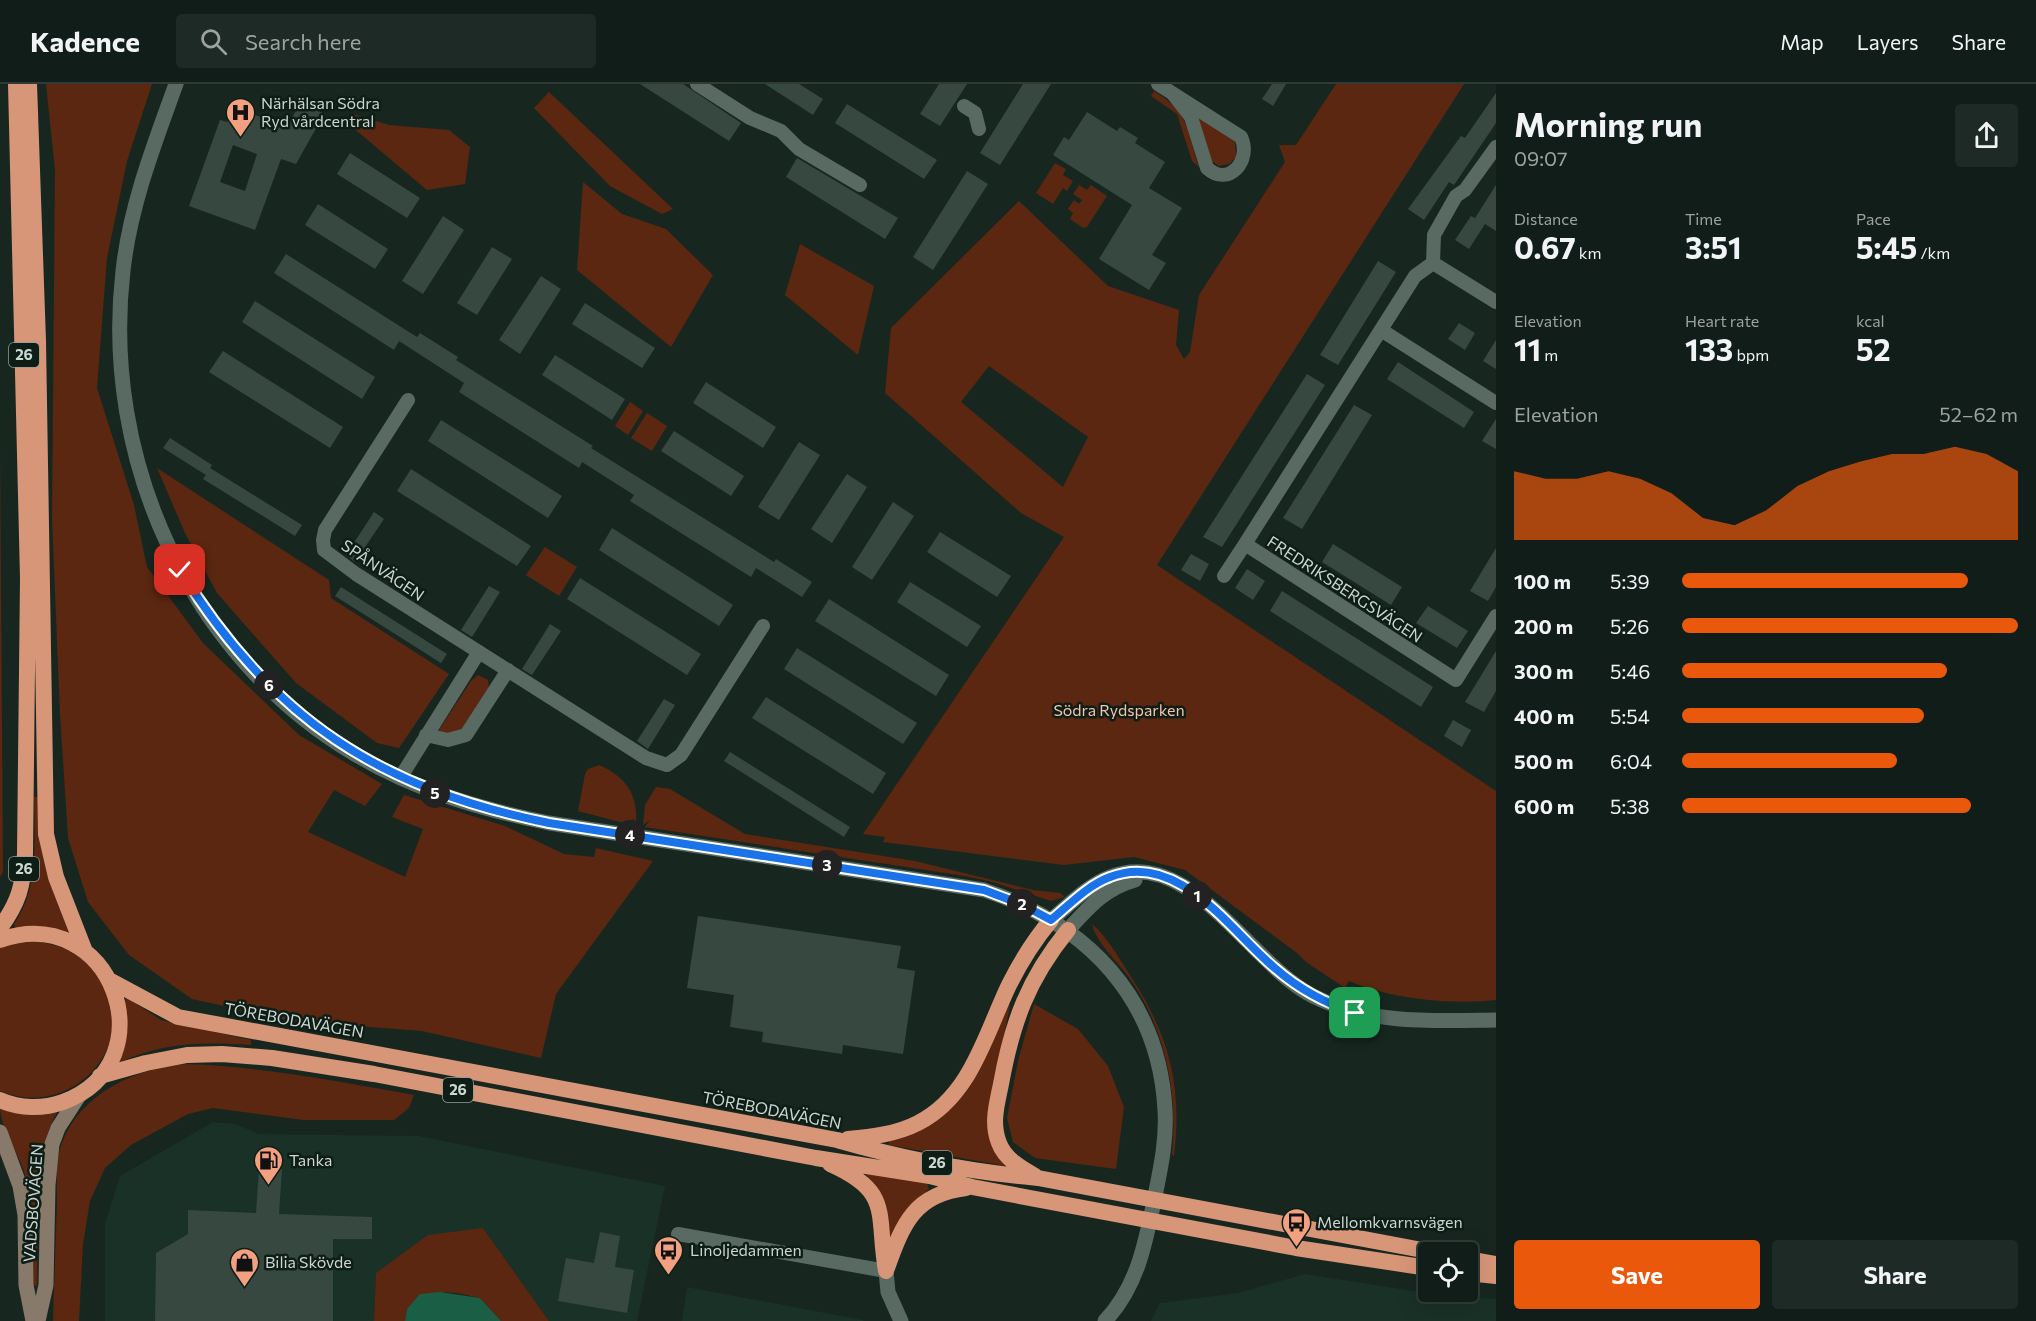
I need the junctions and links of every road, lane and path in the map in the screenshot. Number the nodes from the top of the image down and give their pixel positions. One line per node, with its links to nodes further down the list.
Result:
1 (16, 84): 26 (highway, 26)
2 (29, 84): 29 (highway, 26)
3 (176, 84): 23 (street)
4 (697, 84): 10 (street)
5 (1158, 84): 6 (street)
6 (1173, 94): 6 (street)
7 (964, 106): 8 (street)
8 (979, 129)
9 (1496, 148): 11 (street)
10 (860, 185)
11 (1433, 263): 12 (street); 13 (street, FREDRIKSBERGSVÄGEN)
12 (1496, 302)
13 (1381, 330): 15 (street); 16 (street, FREDRIKSBERGSVÄGEN)
14 (408, 400): 20 (street, SPÅNVÄGEN)
15 (1496, 403)
16 (1245, 544): 17 (street); 18 (street, FREDRIKSBERGSVÄGEN)
17 (1224, 576)
18 (1496, 616)
19 (763, 626): 21 (street, SPÅNVÄGEN)
20 (479, 652): 21 (street, SPÅNVÄGEN); 22 (street)
21 (508, 670): 22 (street)
22 (426, 735): 23 (street)
23 (400, 778): 25 (street)
24 (1176, 883): 25 (street); 27 (street); 31 (street)
25 (1051, 920): 27 (street); 36 (highway)
26 (0, 928)
27 (1068, 930): 38 (highway); 51 (street)
28 (0, 940): 29 (highway, 26)
29 (84, 949): 30 (highway, 26)
30 (111, 981): 32 (highway, 26); 36 (highway, TÖREBODAVÄGEN / 26)
31 (1496, 1020)
32 (100, 1076): 33 (highway, 26); 37 (highway, 26)
33 (80, 1094): 34 (highway, 26); 49 (main road, VADSBOVÄGEN)
34 (0, 1100)
35 (0, 1132): 48 (main road, VADSBOVÄGEN)
36 (837, 1140): 38 (highway, TÖREBODAVÄGEN / 26)
37 (816, 1158): 39 (highway, 26); 45 (highway)
38 (1038, 1179): 41 (highway, TÖREBODAVÄGEN / 26)
39 (972, 1187): 44 (highway, 26); 45 (highway)
40 (678, 1234): 45 (street)
41 (1418, 1249)
42 (1478, 1261): 43 (highway)
43 (1496, 1264)
44 (1418, 1266)
45 (886, 1271): 50 (street)
46 (1478, 1274): 47 (highway)
47 (1496, 1276)
48 (33, 1321)
49 (38, 1321)
50 (901, 1321)
51 (1105, 1321)

